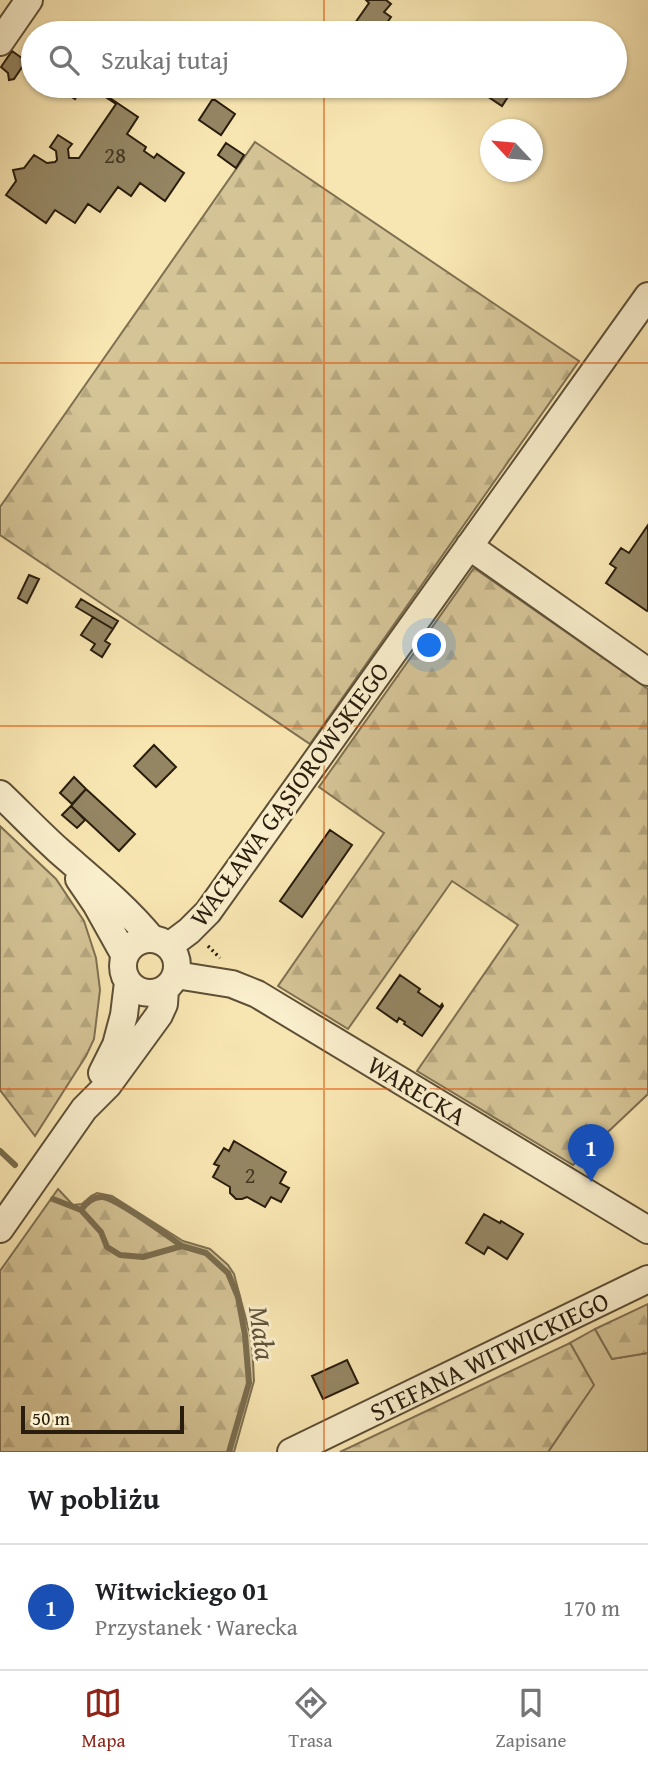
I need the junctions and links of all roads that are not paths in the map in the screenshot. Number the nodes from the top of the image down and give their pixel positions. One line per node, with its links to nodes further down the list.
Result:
1 (29, 0): 2 (street)
2 (0, 41)
3 (648, 296): 4 (street, WACŁAWA GĄSIOROWSKIEGO)
4 (469, 547): 5 (street); 8 (street, WACŁAWA GĄSIOROWSKIEGO)
5 (648, 672)
6 (0, 793): 7 (street)
7 (58, 849): 8 (street); 9 (street)
8 (161, 942): 9 (street); 11 (street)
9 (125, 956): 10 (street)
10 (128, 982): 11 (street); 12 (street)
11 (170, 982): 12 (street); 14 (street, WARECKA)
12 (84, 1109): 13 (street)
13 (0, 1229)
14 (648, 1230)
15 (648, 1279): 16 (street, STEFANA WITWICKIEGO)
16 (291, 1452)

